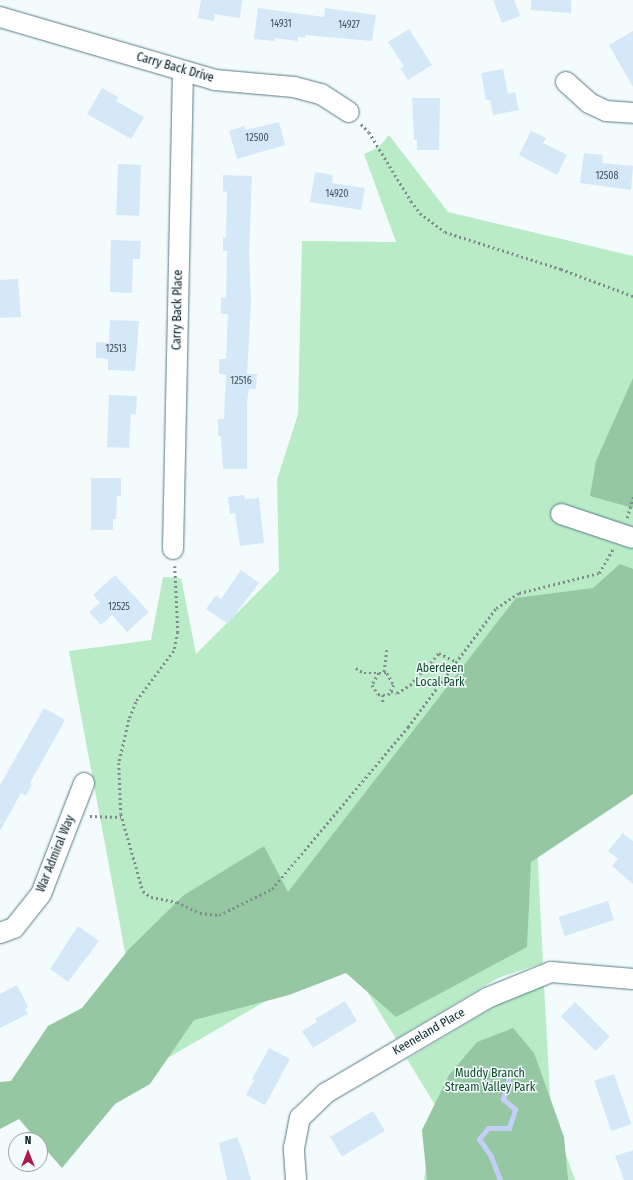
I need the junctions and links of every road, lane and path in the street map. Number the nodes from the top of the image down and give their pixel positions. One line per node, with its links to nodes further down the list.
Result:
1 (0, 17): 2 (street, Carry Back Drive)
2 (183, 72): 4 (street, Carry Back Drive); 9 (street, Carry Back Place)
3 (566, 82): 5 (street)
4 (349, 112): 6 (path)
5 (633, 113)
6 (633, 296)
7 (561, 514): 8 (street)
8 (628, 536): 11 (path)
9 (173, 549): 20 (path)
10 (387, 650): 14 (path)
11 (455, 661): 15 (path); 20 (path)
12 (356, 668): 13 (path)
13 (379, 673): 14 (path); 16 (path)
14 (384, 673): 15 (path)
15 (390, 691): 16 (path)
16 (383, 695): 17 (path)
17 (383, 702)
18 (84, 783): 19 (street, War Admiral Way)
19 (73, 812): 20 (path); 21 (street, War Admiral Way)
20 (121, 817)
21 (0, 933)
22 (633, 979): 23 (street, Keeneland Place)
23 (296, 1180)

